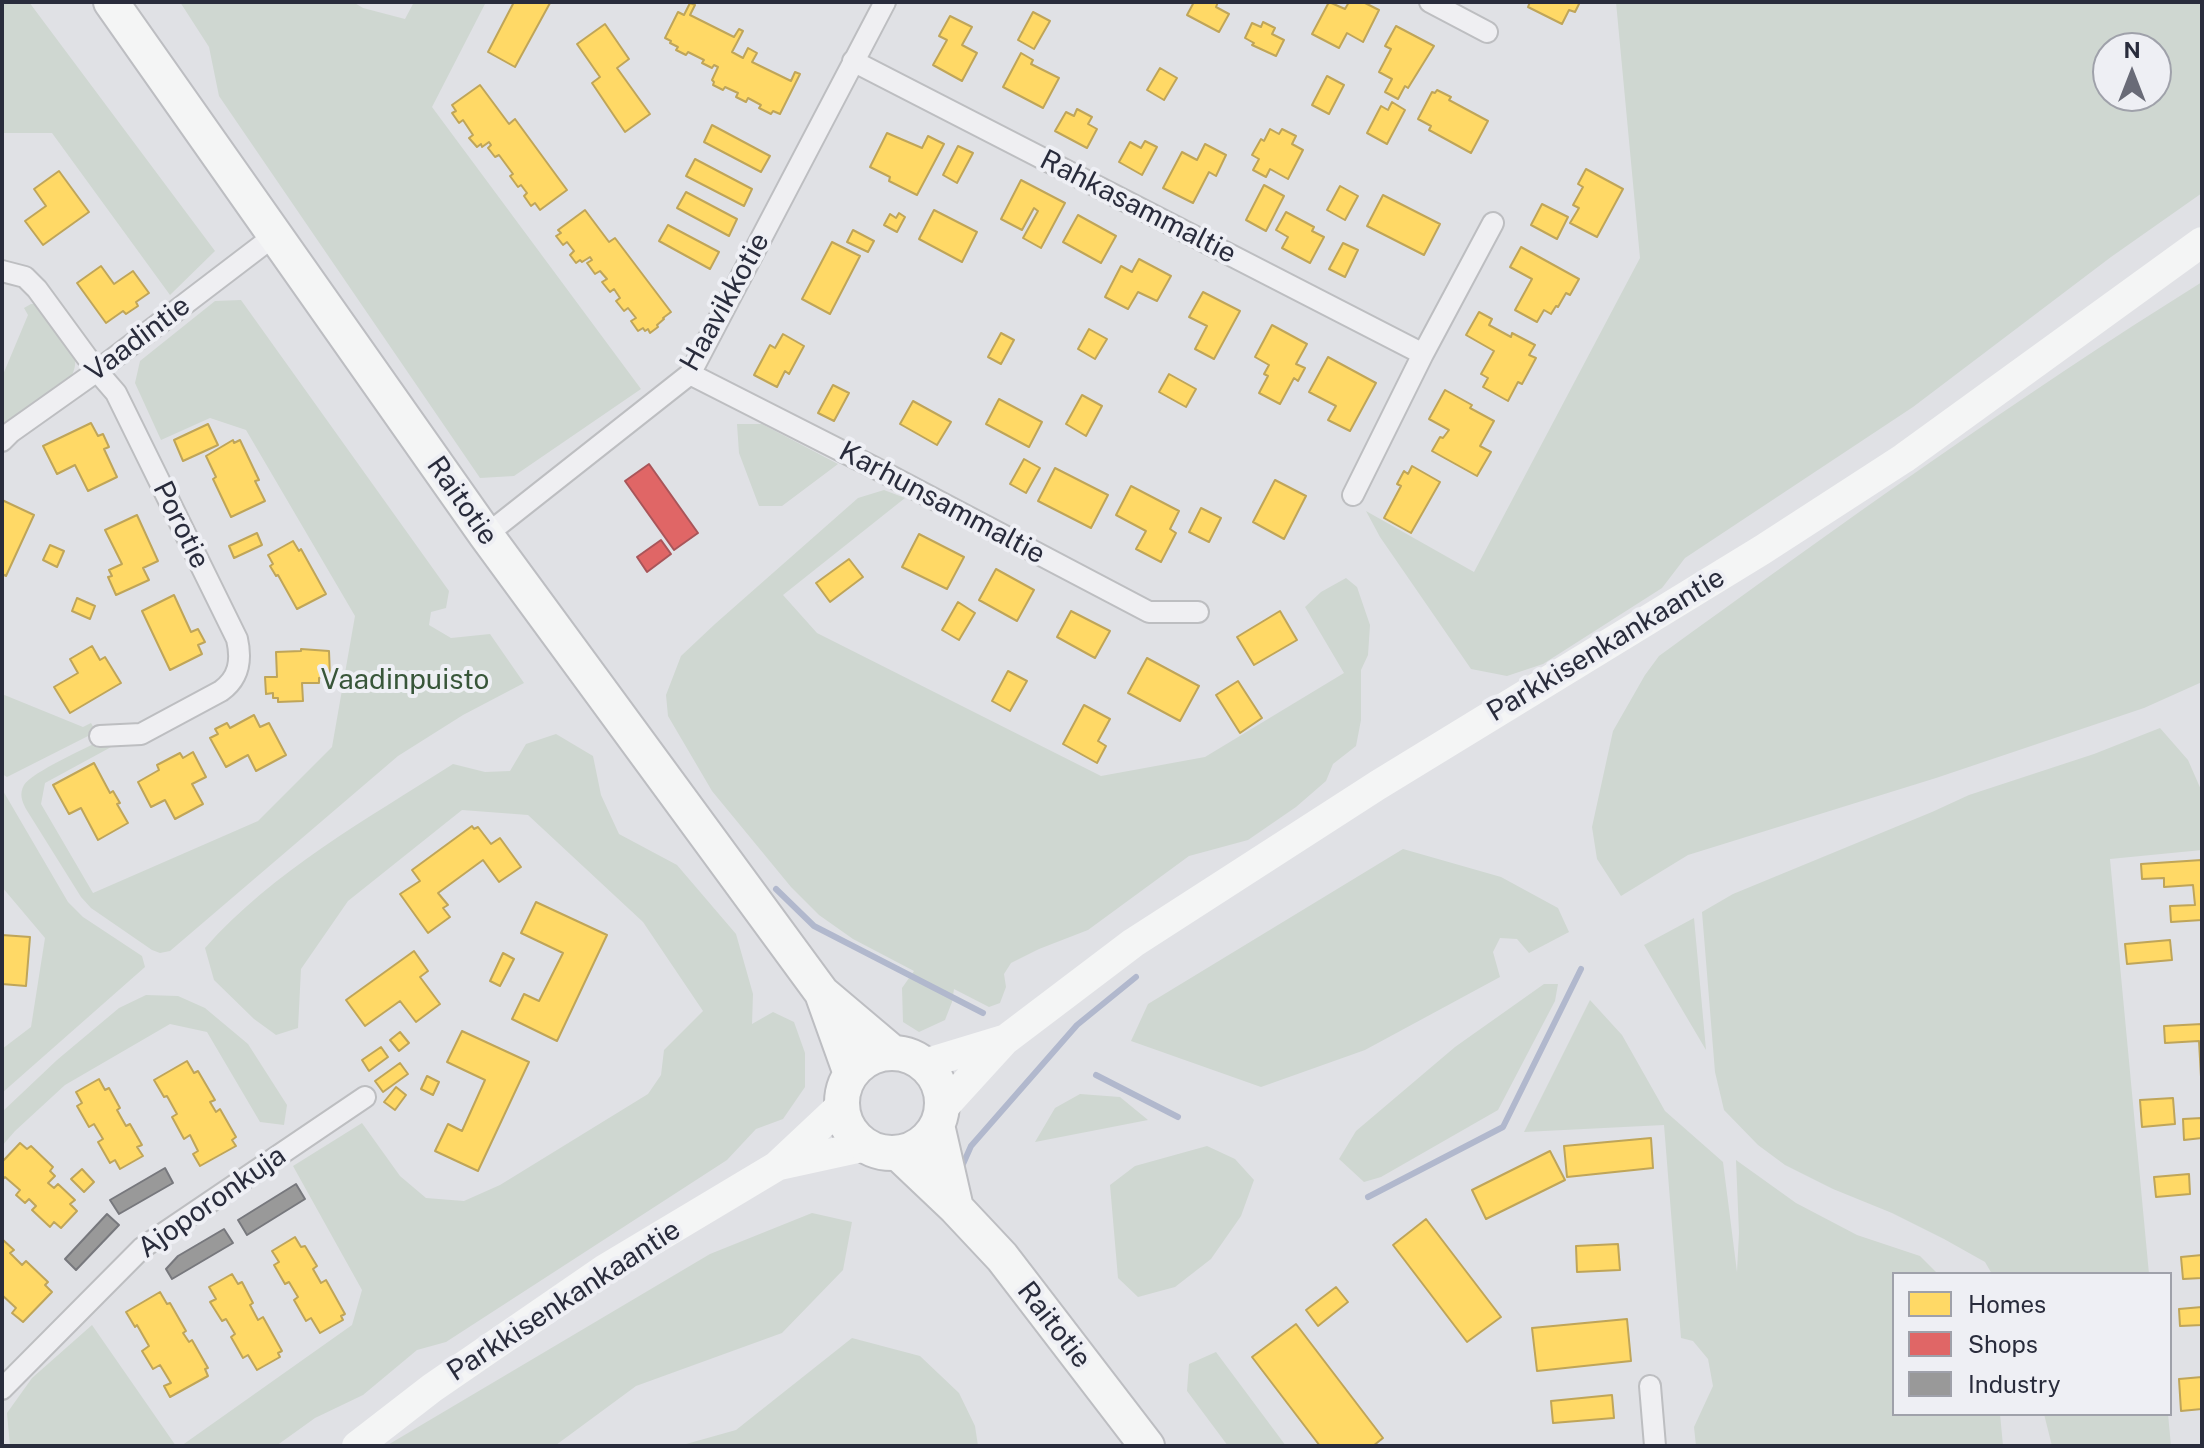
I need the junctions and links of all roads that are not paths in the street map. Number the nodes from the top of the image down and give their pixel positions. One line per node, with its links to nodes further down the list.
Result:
1 (111, 2): 7 (main road, Raitotie)
2 (885, 2): 5 (street, Haavikkotie)
3 (1430, 2): 4 (street)
4 (1487, 32)
5 (853, 61): 10 (street, Rahkasammaltie); 12 (street, Haavikkotie)
6 (1493, 223): 10 (street)
7 (274, 236): 11 (street, Vaadintie); 15 (main road, Raitotie)
8 (2202, 242): 19 (street, Parkkisenkankaantie)
9 (2, 271): 11 (street, Porotie)
10 (1423, 354): 14 (street)
11 (97, 371): 13 (street, Vaadintie); 17 (street, Porotie)
12 (690, 374): 15 (street, Haavikkotie); 16 (street, Karhunsammaltie)
13 (2, 441)
14 (1353, 495)
15 (486, 535): 18 (main road, Raitotie)
16 (1198, 612)
17 (100, 736)
18 (822, 993): 20 (main road, Raitotie); 21 (main road, Raitotie)
19 (1005, 1040): 20 (street, Parkkisenkankaantie); 23 (street, Parkkisenkankaantie)
20 (909, 1059): 21 (main road); 23 (main road)
21 (846, 1089): 24 (main road); 25 (street, Parkkisenkankaantie)
22 (365, 1097): 28 (street, Ajoporonkuja)
23 (939, 1117): 24 (main road); 26 (main road)
24 (882, 1149): 25 (street, Parkkisenkankaantie); 26 (main road, Raitotie)
25 (777, 1166): 29 (street, Parkkisenkankaantie)
26 (956, 1208): 30 (main road, Raitotie)
27 (1650, 1386): 31 (street)
28 (2, 1389)
29 (357, 1446)
30 (1147, 1446)
31 (1655, 1446)

